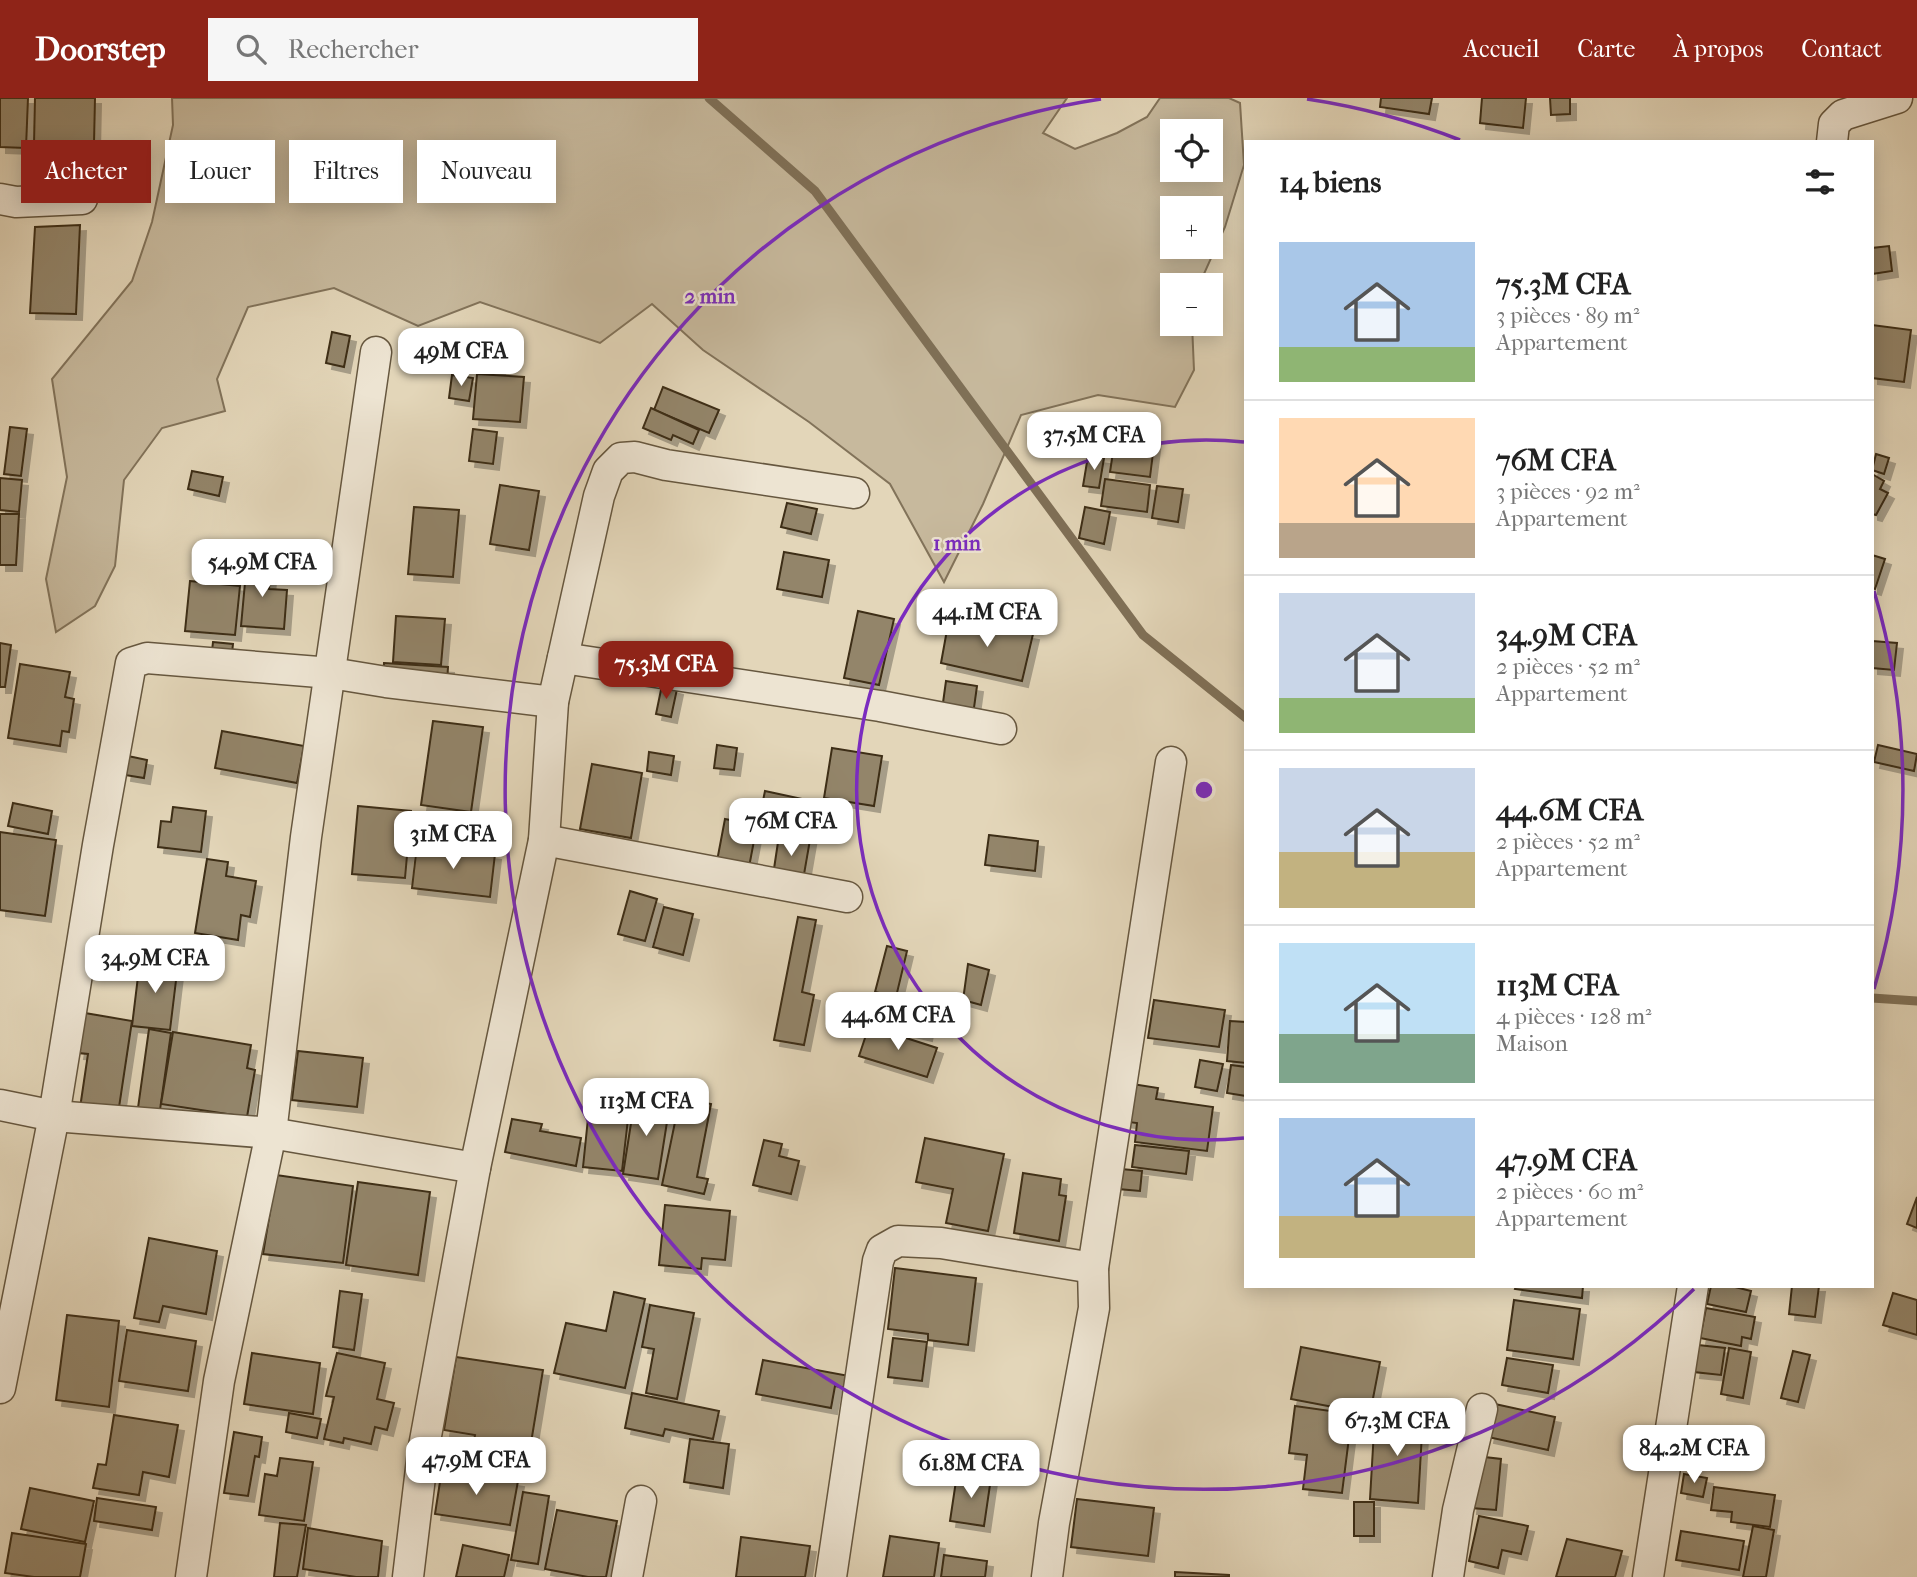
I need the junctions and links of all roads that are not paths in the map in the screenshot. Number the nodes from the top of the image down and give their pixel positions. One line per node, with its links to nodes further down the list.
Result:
1 (1897, 98): 2 (street)
2 (1832, 140)
3 (0, 199): 4 (street)
4 (21, 202)
5 (376, 352): 8 (street)
6 (854, 493): 7 (street)
7 (563, 657): 9 (street); 10 (street)
8 (331, 673): 9 (street); 15 (street); 16 (street)
9 (553, 702): 12 (street)
10 (1001, 729)
11 (1171, 762): 18 (street)
12 (544, 840): 13 (street); 17 (street)
13 (847, 897)
14 (0, 1105): 15 (street)
15 (54, 1116): 16 (street); 20 (street)
16 (271, 1133): 17 (street); 23 (street)
17 (475, 1168): 24 (street)
18 (1093, 1268): 26 (street); 27 (street)
19 (1693, 1288): 29 (street)
20 (0, 1388)
21 (1482, 1409): 28 (street)
22 (640, 1501): 25 (street)
23 (191, 1577)
24 (408, 1577)
25 (627, 1577)
26 (831, 1577)
27 (1047, 1577)
28 (1448, 1577)
29 (1648, 1577)

